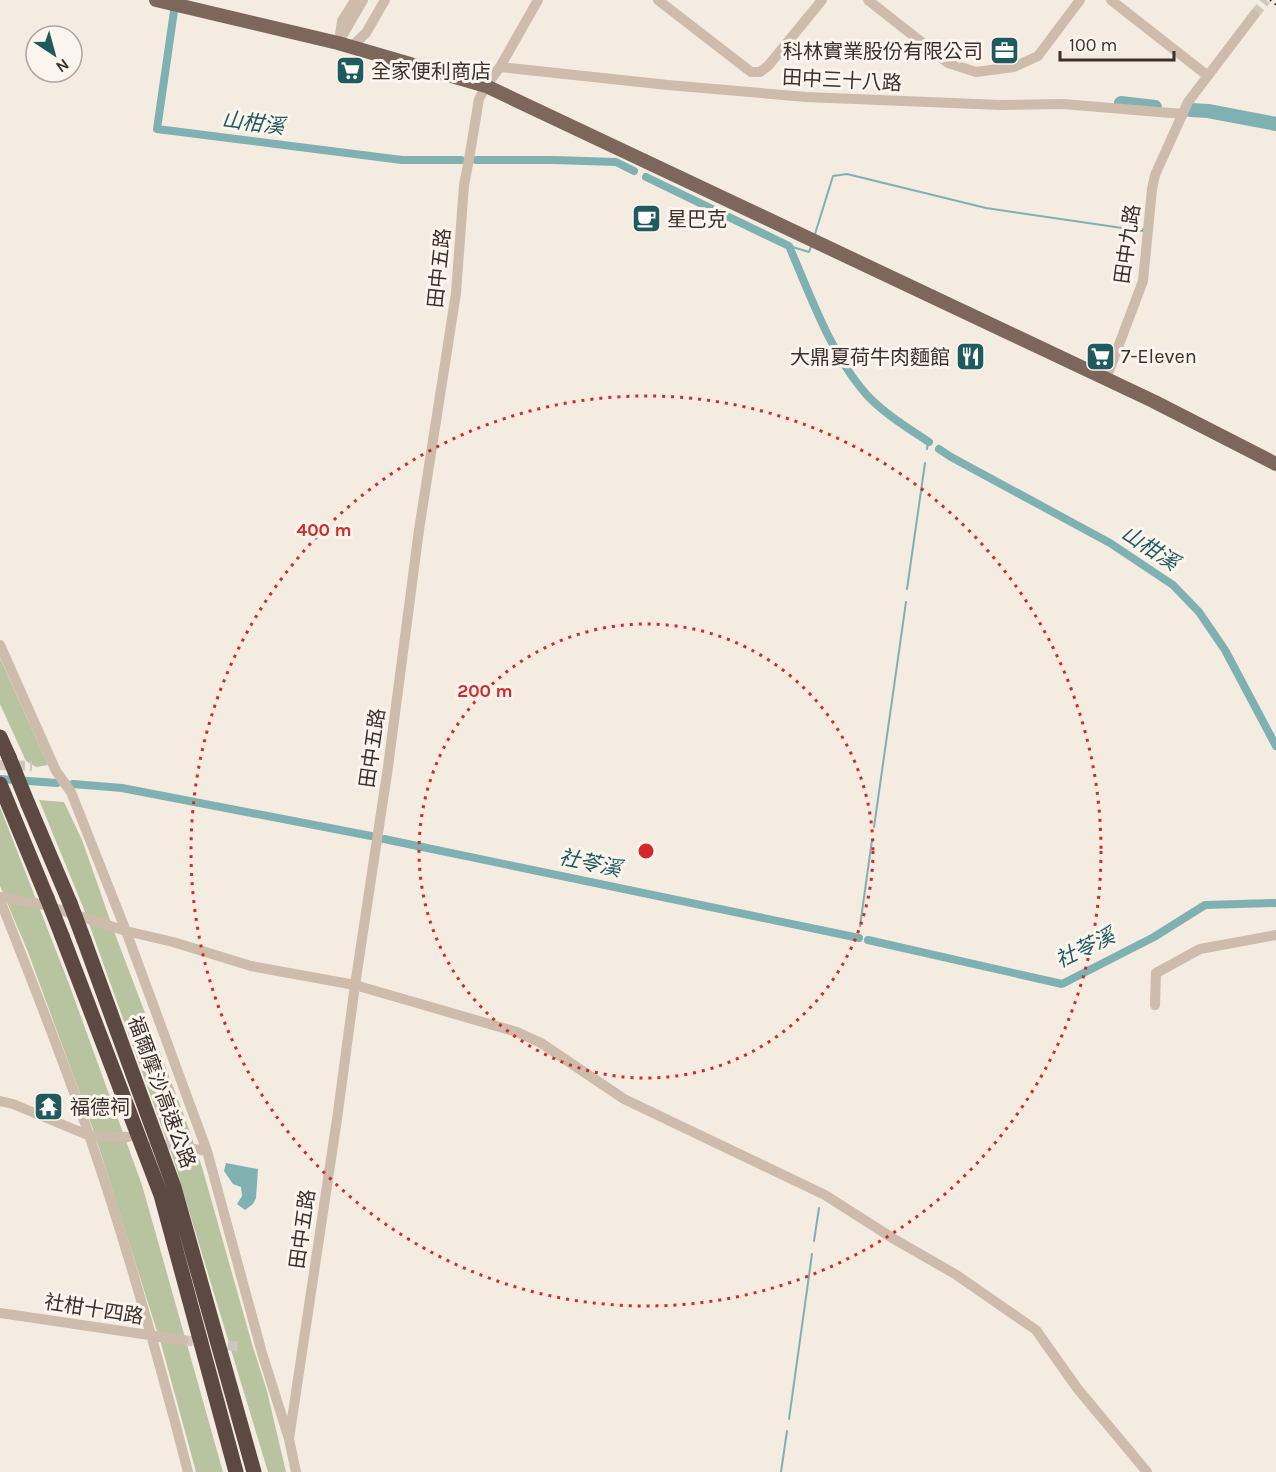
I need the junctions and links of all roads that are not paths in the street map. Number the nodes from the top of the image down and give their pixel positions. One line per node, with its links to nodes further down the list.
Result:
1 (156, 0): 13 (main road)
2 (356, 0): 13 (street)
3 (363, 0): 13 (street)
4 (377, 0): 13 (street)
5 (385, 0): 13 (street)
6 (538, 0): 14 (street, 田中五路)
7 (658, 0): 8 (street)
8 (822, 0)
9 (868, 0): 10 (street)
10 (1080, 0)
11 (1111, 0): 15 (street)
12 (1254, 15): 15 (street, 田中九路)
13 (344, 45): 16 (main road)
14 (500, 68): 16 (street, 田中五路); 17 (street, 田中三十八路)
15 (1208, 76): 17 (street, 田中九路)
16 (486, 86): 18 (main road); 26 (street, 田中五路)
17 (1183, 114): 18 (street, 田中九路)
18 (1106, 379): 19 (main road)
19 (1276, 464)
20 (0, 645): 24 (street)
21 (0, 737): 39 (highway, 福爾摩沙高速公路, bridge)
22 (0, 784): 38 (highway, 福爾摩沙高速公路, bridge)
23 (0, 899): 24 (street); 29 (street)
24 (126, 931): 26 (street); 32 (street)
25 (1276, 935): 27 (street)
26 (355, 985): 36 (street, 田中五路); 41 (street)
27 (1155, 1005)
28 (0, 1101): 29 (street)
29 (90, 1136): 30 (street); 34 (street)
30 (128, 1137)
31 (175, 1146): 32 (street)
32 (207, 1151): 36 (street)
33 (0, 1313): 34 (street, 社柑十四路)
34 (153, 1337): 35 (street, 社柑十四路); 37 (street)
35 (183, 1340)
36 (289, 1439): 40 (street)
37 (188, 1472)
38 (236, 1472)
39 (254, 1472)
40 (296, 1472)
41 (1147, 1472)

